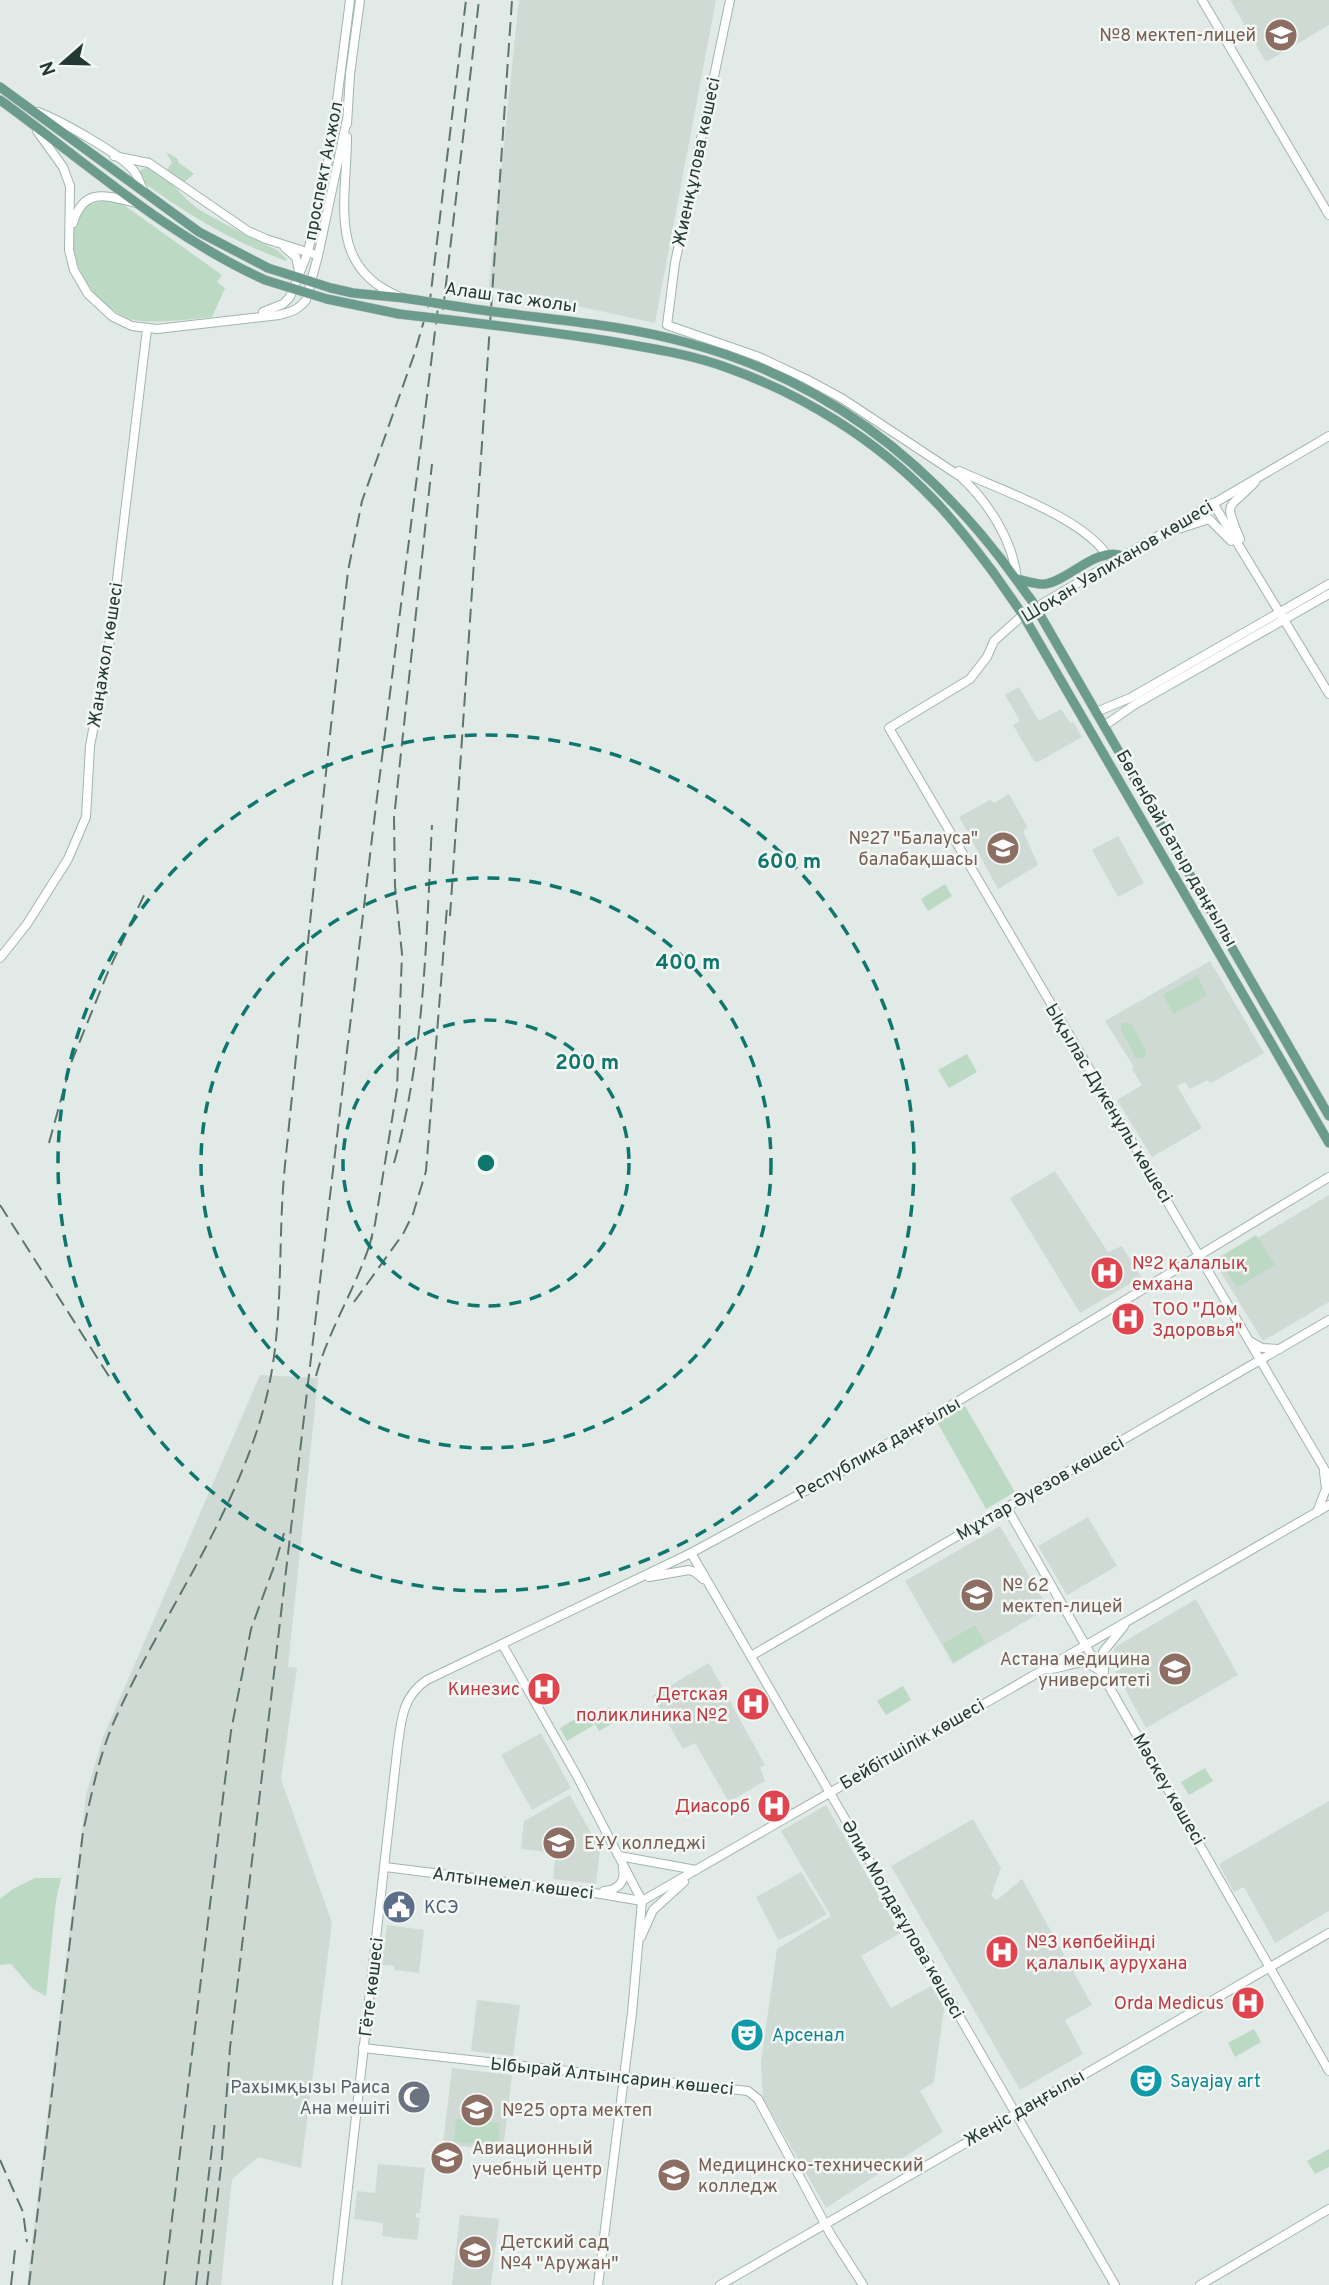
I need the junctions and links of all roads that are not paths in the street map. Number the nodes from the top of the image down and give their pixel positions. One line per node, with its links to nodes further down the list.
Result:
1 (350, 0): 20 (main road, проспект Акжол)
2 (360, 0): 10 (main road)
3 (730, 0): 30 (main road, Жиенқұлова көшесі)
4 (1205, 0): 18 (main road); 19 (main road)
5 (0, 87): 7 (main road, Алаш тас жолы)
6 (0, 97): 7 (main road); 9 (main road, Алаш тас жолы)
7 (20, 103): 8 (main road, Алаш тас жолы)
8 (30, 108): 12 (main road, Алаш тас жолы); 13 (main road)
9 (19, 113): 11 (main road, Алаш тас жолы); 12 (main road)
10 (347, 119): 24 (main road, проспект Акжол); 26 (main road)
11 (32, 125): 17 (main road, Алаш тас жолы); 21 (main road, проспект Акжол)
12 (52, 125): 16 (main road, Алаш тас жолы)
13 (114, 156): 14 (main road); 15 (main road)
14 (149, 163): 15 (main road); 22 (main road)
15 (135, 173): 16 (main road)
16 (147, 195): 26 (main road, Алаш тас жолы, bridge)
17 (138, 204): 21 (main road); 38 (main road, Алаш тас жолы, bridge)
18 (1329, 206)
19 (1329, 215)
20 (313, 228): 22 (main road); 23 (main road, проспект Акжол)
21 (69, 240): 28 (main road, проспект Акжол)
22 (280, 244): 23 (main road); 25 (main road)
23 (308, 252): 24 (main road); 25 (main road, проспект Акжол)
24 (318, 256): 27 (main road, проспект Акжол)
25 (300, 276): 27 (main road, проспект Акжол)
26 (404, 298): 36 (main road, Алаш тас жолы, bridge)
27 (254, 316): 28 (main road, проспект Акжол)
28 (147, 328): 50 (main road, Жаңажол көшесі)
29 (1329, 436): 31 (main road, Шоқан Уәлиханов көшесі)
30 (943, 465): 34 (main road); 39 (main road)
31 (1260, 476): 32 (main road, Шоқан Уәлиханов көшесі); 37 (main road)
32 (1213, 503): 33 (main road, Шоқан Уәлиханов көшесі); 37 (main road)
33 (1163, 533): 35 (main road, Шоқан Уәлиханов көшесі); 37 (main road)
34 (1107, 555): 35 (main road); 39 (main road)
35 (1122, 556): 42 (main road, Шоқан Уәлиханов көшесі)
36 (1001, 559): 39 (main road, Бөгенбай Батыр даңғылы)
37 (1247, 559): 44 (main road)
38 (993, 572): 43 (main road, Бөгенбай Батыр даңғылы)
39 (1017, 579): 42 (main road, Бөгенбай Батыр даңғылы)
40 (1329, 584): 44 (main road)
41 (1329, 594): 44 (main road)
42 (1035, 607): 43 (main road, Шоқан Уәлиханов көшесі); 47 (main road, Бөгенбай Батыр даңғылы)
43 (1023, 615): 49 (main road, Шоқан Уәлиханов көшесі); 52 (main road, Бөгенбай Батыр даңғылы)
44 (1281, 616): 45 (main road); 46 (main road)
45 (1329, 694)
46 (1132, 701): 47 (main road); 48 (main road)
47 (1096, 712): 48 (main road, Бөгенбай Батыр даңғылы)
48 (1104, 726): 51 (main road, Бөгенбай Батыр даңғылы)
49 (889, 728): 54 (main road, Ықылас Дүкенұлы көшесі)
50 (0, 958)
51 (1328, 1113)
52 (1329, 1143)
53 (1329, 1177): 54 (main road, Республика даңғылы)
54 (1198, 1255): 56 (main road, Ықылас Дүкенұлы көшесі); 64 (main road, Республика даңғылы)
55 (1329, 1320): 57 (main road, Мұхтар Әуезов көшесі)
56 (1249, 1341): 57 (main road); 58 (main road, Ықылас Дүкенұлы көшесі)
57 (1282, 1349): 58 (main road, Мұхтар Әуезов көшесі)
58 (1260, 1360): 59 (main road, Ықылас Дүкенұлы көшесі); 62 (main road, Мұхтар Әуезов көшесі)
59 (1322, 1465): 60 (main road, Ықылас Дүкенұлы көшесі); 63 (main road)
60 (1329, 1476)
61 (1329, 1505): 63 (main road, Бейбітшілік көшесі)
62 (1007, 1508): 69 (main road, Мәскеу көшесі); 70 (main road, Мұхтар Әуезов көшесі)
63 (1317, 1512): 67 (main road, Бейбітшілік көшесі)
64 (691, 1553): 65 (main road, Республика даңғылы); 66 (main road, Әлия Молдағұлова көшесі)
65 (636, 1580): 66 (main road); 68 (main road, Республика даңғылы)
66 (711, 1589): 70 (main road, Әлия Молдағұлова көшесі)
67 (1129, 1620): 69 (main road, Бейбітшілік көшесі); 73 (main road)
68 (502, 1644): 74 (main road, Республика даңғылы); 76 (main road)
69 (1086, 1645): 71 (main road, Бейбітшілік көшесі); 72 (main road, Мәскеу көшесі)
70 (751, 1656): 75 (main road, Әлия Молдағұлова көшесі)
71 (1043, 1669): 72 (main road); 75 (main road, Бейбітшілік көшесі)
72 (1101, 1672): 73 (main road, Мәскеу көшесі)
73 (1108, 1685): 83 (main road, Мәскеу көшесі)
74 (413, 1691): 77 (main road, Гёте көшесі)
75 (828, 1793): 78 (main road, Бейбітшілік көшесі); 87 (main road, Әлия Молдағұлова көшесі)
76 (619, 1856): 78 (main road); 79 (main road); 80 (main road)
77 (384, 1867): 79 (main road, Алтынемел көшесі); 84 (main road, Гёте көшесі)
78 (696, 1870): 80 (main road, Бейбітшілік көшесі); 82 (main road)
79 (584, 1891): 80 (main road, Алтынемел көшесі)
80 (642, 1901): 82 (main road)
81 (1329, 1933): 83 (main road, Жеңіс даңғылы)
82 (637, 1945): 86 (main road)
83 (1269, 1967): 85 (main road, Мәскеу көшесі); 87 (main road, Жеңіс даңғылы)
84 (363, 2048): 86 (main road, Ыбырай Алтынсарин көшесі); 91 (main road, Гёте көшесі)
85 (1329, 2071)
86 (623, 2077): 89 (main road, Ыбырай Алтынсарин көшесі); 90 (main road)
87 (1016, 2113): 89 (main road, Жеңіс даңғылы); 94 (main road, Әлия Молдағұлова көшесі)
88 (1329, 2209): 95 (main road)
89 (825, 2225): 92 (main road, Жеңіс даңғылы); 93 (main road)
90 (598, 2283)
91 (337, 2285)
92 (720, 2285)
93 (863, 2285)
94 (1115, 2285)
95 (1200, 2285)

